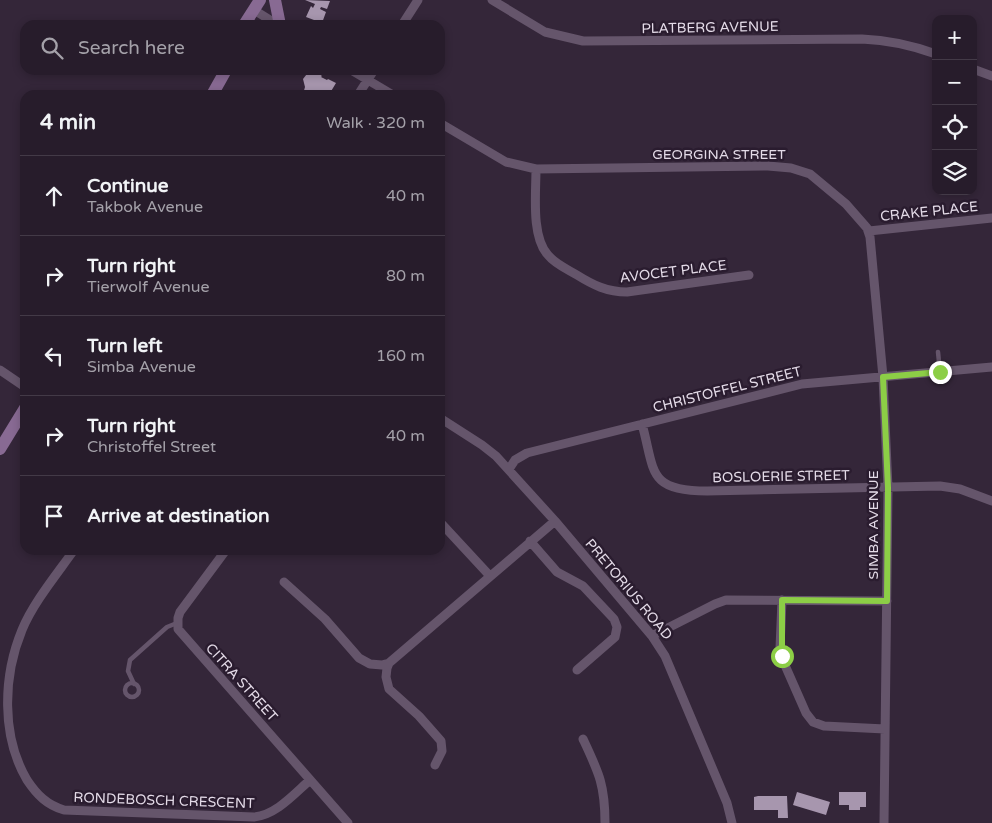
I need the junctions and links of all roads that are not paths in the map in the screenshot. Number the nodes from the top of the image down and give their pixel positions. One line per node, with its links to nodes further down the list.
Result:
1 (268, 0): 5 (street)
2 (275, 0): 9 (street)
3 (418, 0): 10 (street)
4 (492, 0): 11 (street, PLATBERG AVENUE)
5 (258, 8): 6 (street); 7 (street); 8 (street)
6 (248, 20)
7 (254, 20)
8 (273, 20)
9 (278, 20)
10 (405, 20)
11 (932, 53)
12 (977, 70): 17 (street)
13 (214, 75): 19 (street)
14 (223, 75): 20 (street)
15 (360, 75): 18 (street)
16 (371, 75): 18 (street)
17 (992, 76)
18 (368, 80): 21 (street); 22 (street)
19 (207, 90)
20 (215, 90)
21 (361, 90)
22 (385, 90)
23 (445, 126): 24 (street, GEORGINA STREET)
24 (536, 169): 26 (street, GEORGINA STREET); 27 (street, AVOCET PLACE)
25 (992, 218): 26 (street, CRAKE PLACE)
26 (869, 231): 32 (street)
27 (749, 276)
28 (938, 352): 31 (lane)
29 (992, 367): 31 (street, CHRISTOFFEL STREET)
30 (0, 370): 33 (street)
31 (940, 372): 32 (street, CHRISTOFFEL STREET)
32 (883, 377): 36 (street, CHRISTOFFEL STREET); 39 (street, SIMBA AVENUE)
33 (20, 384)
34 (20, 416): 37 (street)
35 (445, 421): 38 (street, PRETORIUS ROAD)
36 (642, 424): 38 (street, CHRISTOFFEL STREET); 39 (street, BOSLOERIE STREET)
37 (0, 449)
38 (509, 469): 41 (street, PRETORIUS ROAD)
39 (888, 488): 40 (street, BOSLOERIE STREET); 49 (street, SIMBA AVENUE)
40 (992, 501)
41 (555, 521): 43 (street); 51 (street, PRETORIUS ROAD)
42 (445, 527): 46 (street)
43 (530, 542): 46 (street); 53 (street)
44 (71, 555): 58 (street, RONDEBOSCH CRESCENT)
45 (222, 555): 50 (street)
46 (490, 576): 52 (street)
47 (284, 582): 52 (street)
48 (782, 600): 49 (street); 51 (street); 55 (street)
49 (887, 601): 55 (street, SIMBA AVENUE)
50 (177, 623): 54 (lane); 58 (street, CITRA STREET)
51 (652, 636): 61 (street, PRETORIUS ROAD)
52 (389, 663): 57 (street)
53 (577, 670)
54 (134, 684)
55 (885, 729): 62 (street, SIMBA AVENUE)
56 (583, 739): 60 (street)
57 (435, 766)
58 (310, 780): 59 (street, CITRA STREET)
59 (348, 823)
60 (605, 823)
61 (732, 823)
62 (884, 823)

